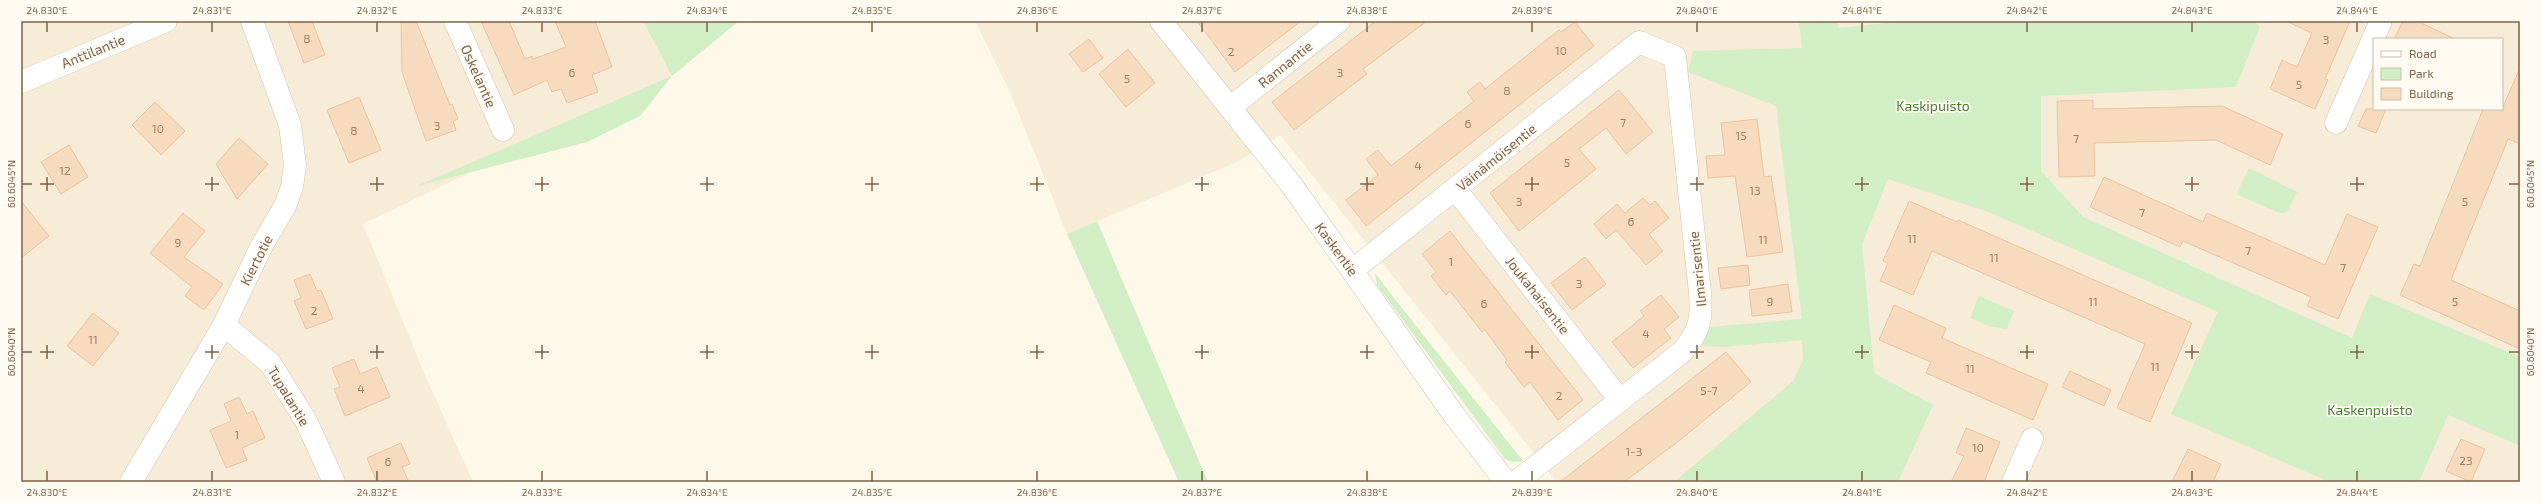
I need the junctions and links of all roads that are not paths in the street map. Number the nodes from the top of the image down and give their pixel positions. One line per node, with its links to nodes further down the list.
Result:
1 (166, 21): 10 (street, Anttilantie)
2 (252, 21): 16 (street, Kiertotie)
3 (455, 21): 13 (street, Oskelantie)
4 (1162, 21): 11 (street, Kaskentie)
5 (1339, 21): 11 (street, Rannantie)
6 (2381, 21): 7 (street)
7 (2374, 38)
8 (2373, 39): 12 (street)
9 (1639, 42): 14 (street, Väinämöisentie); 17 (street, Ilmarisentie)
10 (21, 82)
11 (1231, 107): 15 (street, Kaskentie)
12 (2336, 123)
13 (503, 130)
14 (1456, 190): 15 (street, Väinämöisentie); 17 (street, Joukahaisentie)
15 (1353, 270): 21 (street, Kaskentie)
16 (224, 325): 19 (street, Kiertotie); 20 (street, Tupalantie)
17 (1620, 400): 22 (street, Ilmarisentie)
18 (2032, 439): 23 (street)
19 (131, 482)
20 (334, 482)
21 (1506, 482)
22 (1516, 482)
23 (2013, 482)

